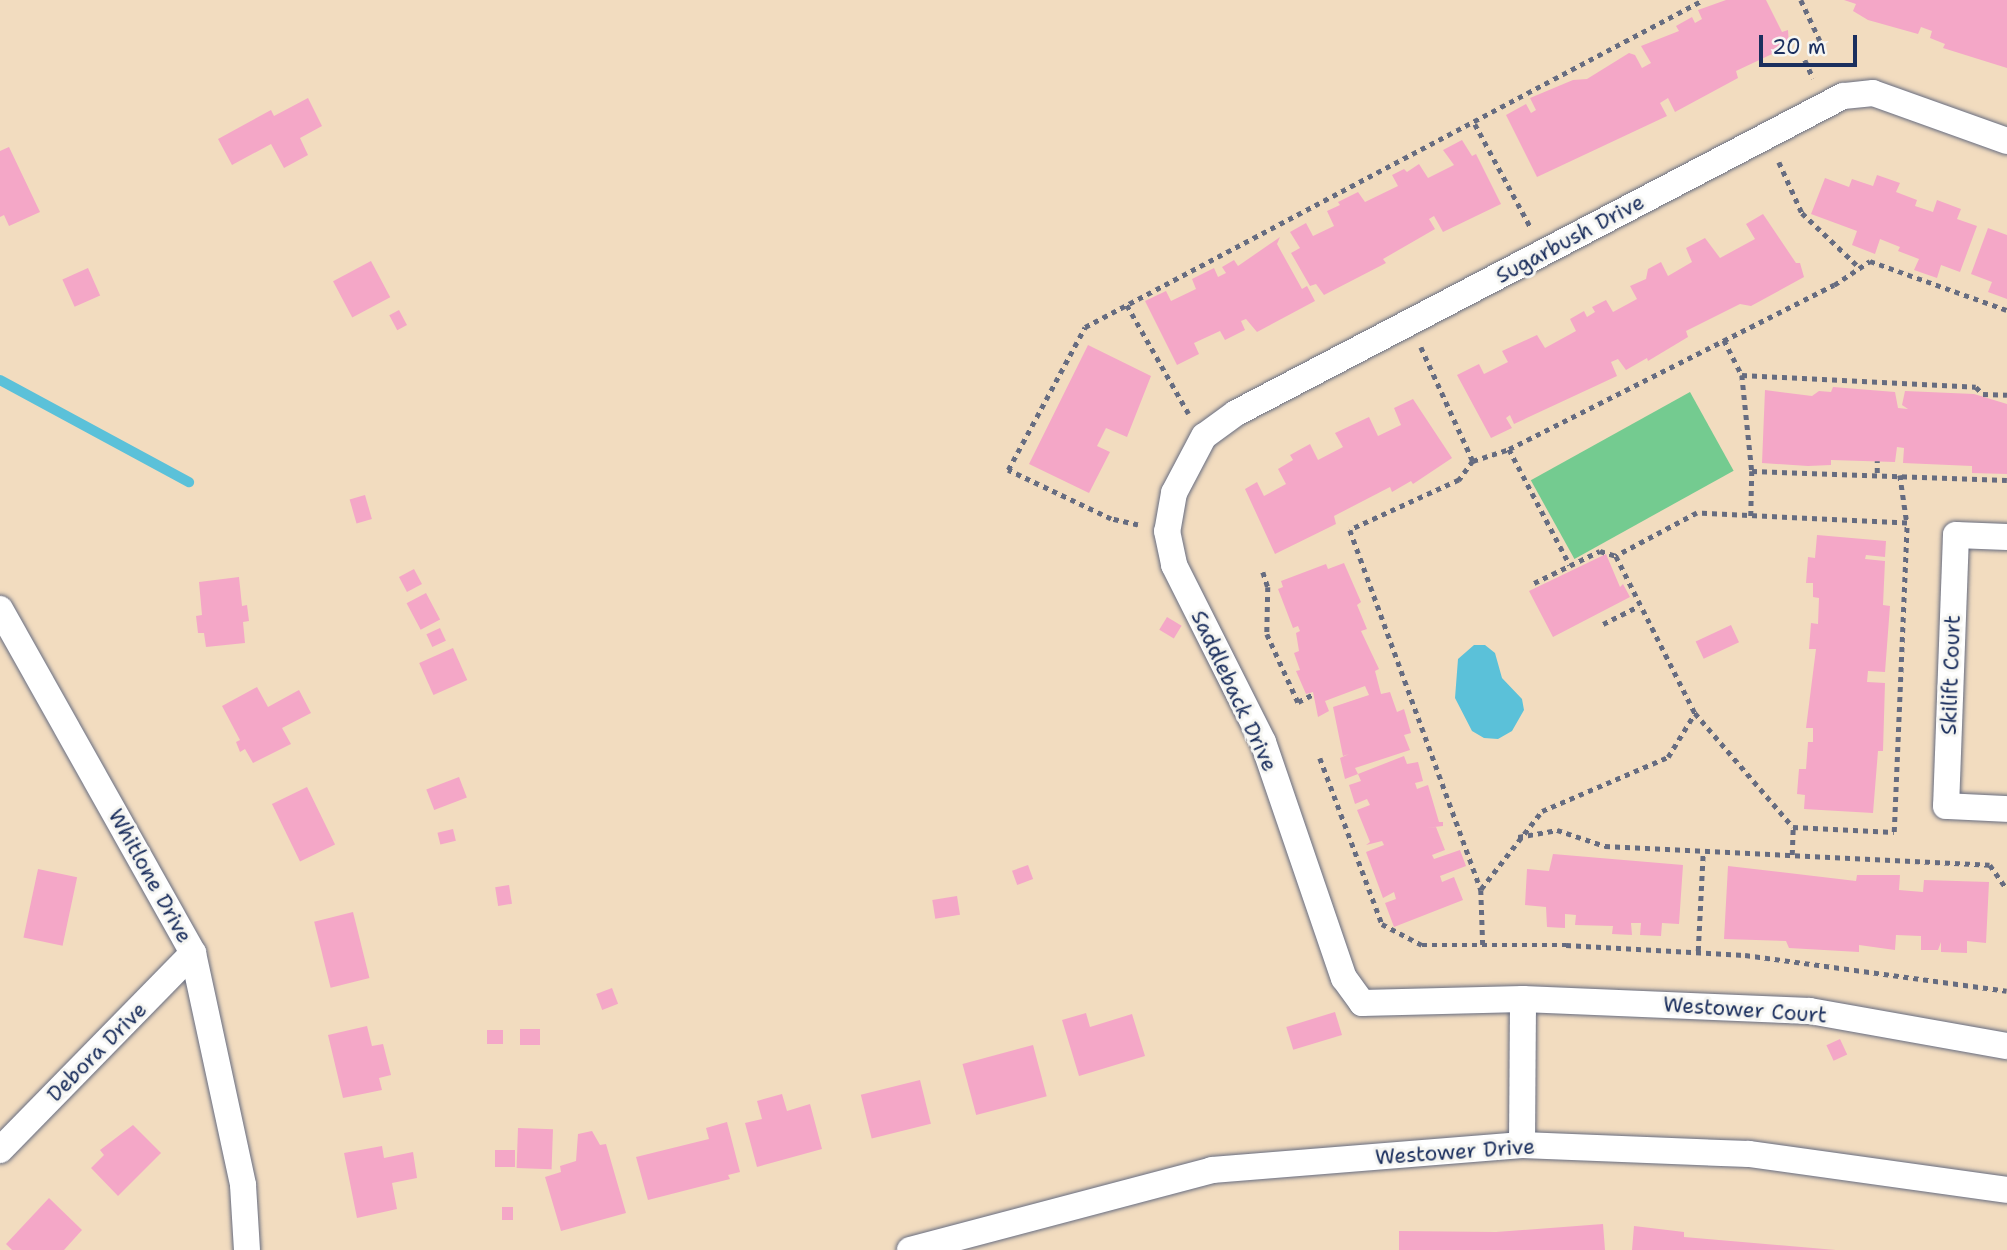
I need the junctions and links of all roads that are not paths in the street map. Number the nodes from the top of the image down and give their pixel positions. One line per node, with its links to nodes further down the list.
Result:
1 (2007, 141): 2 (street, Sugarbush Drive)
2 (1174, 493): 8 (street, Saddleback Drive)
3 (2007, 537): 5 (street, Skilift Court)
4 (0, 609): 6 (street, Whitlone Drive)
5 (2007, 809)
6 (193, 953): 11 (street, Debora Drive); 14 (street, Whitlone Drive)
7 (1523, 999): 8 (street, Westower Court); 9 (street, Westower Court); 10 (street)
8 (1362, 1003)
9 (2007, 1046)
10 (1522, 1145): 12 (street, Westower Drive); 13 (street, Westower Drive)
11 (0, 1150)
12 (2007, 1190)
13 (973, 1241): 15 (street, Westower Drive)
14 (247, 1250)
15 (910, 1250)

